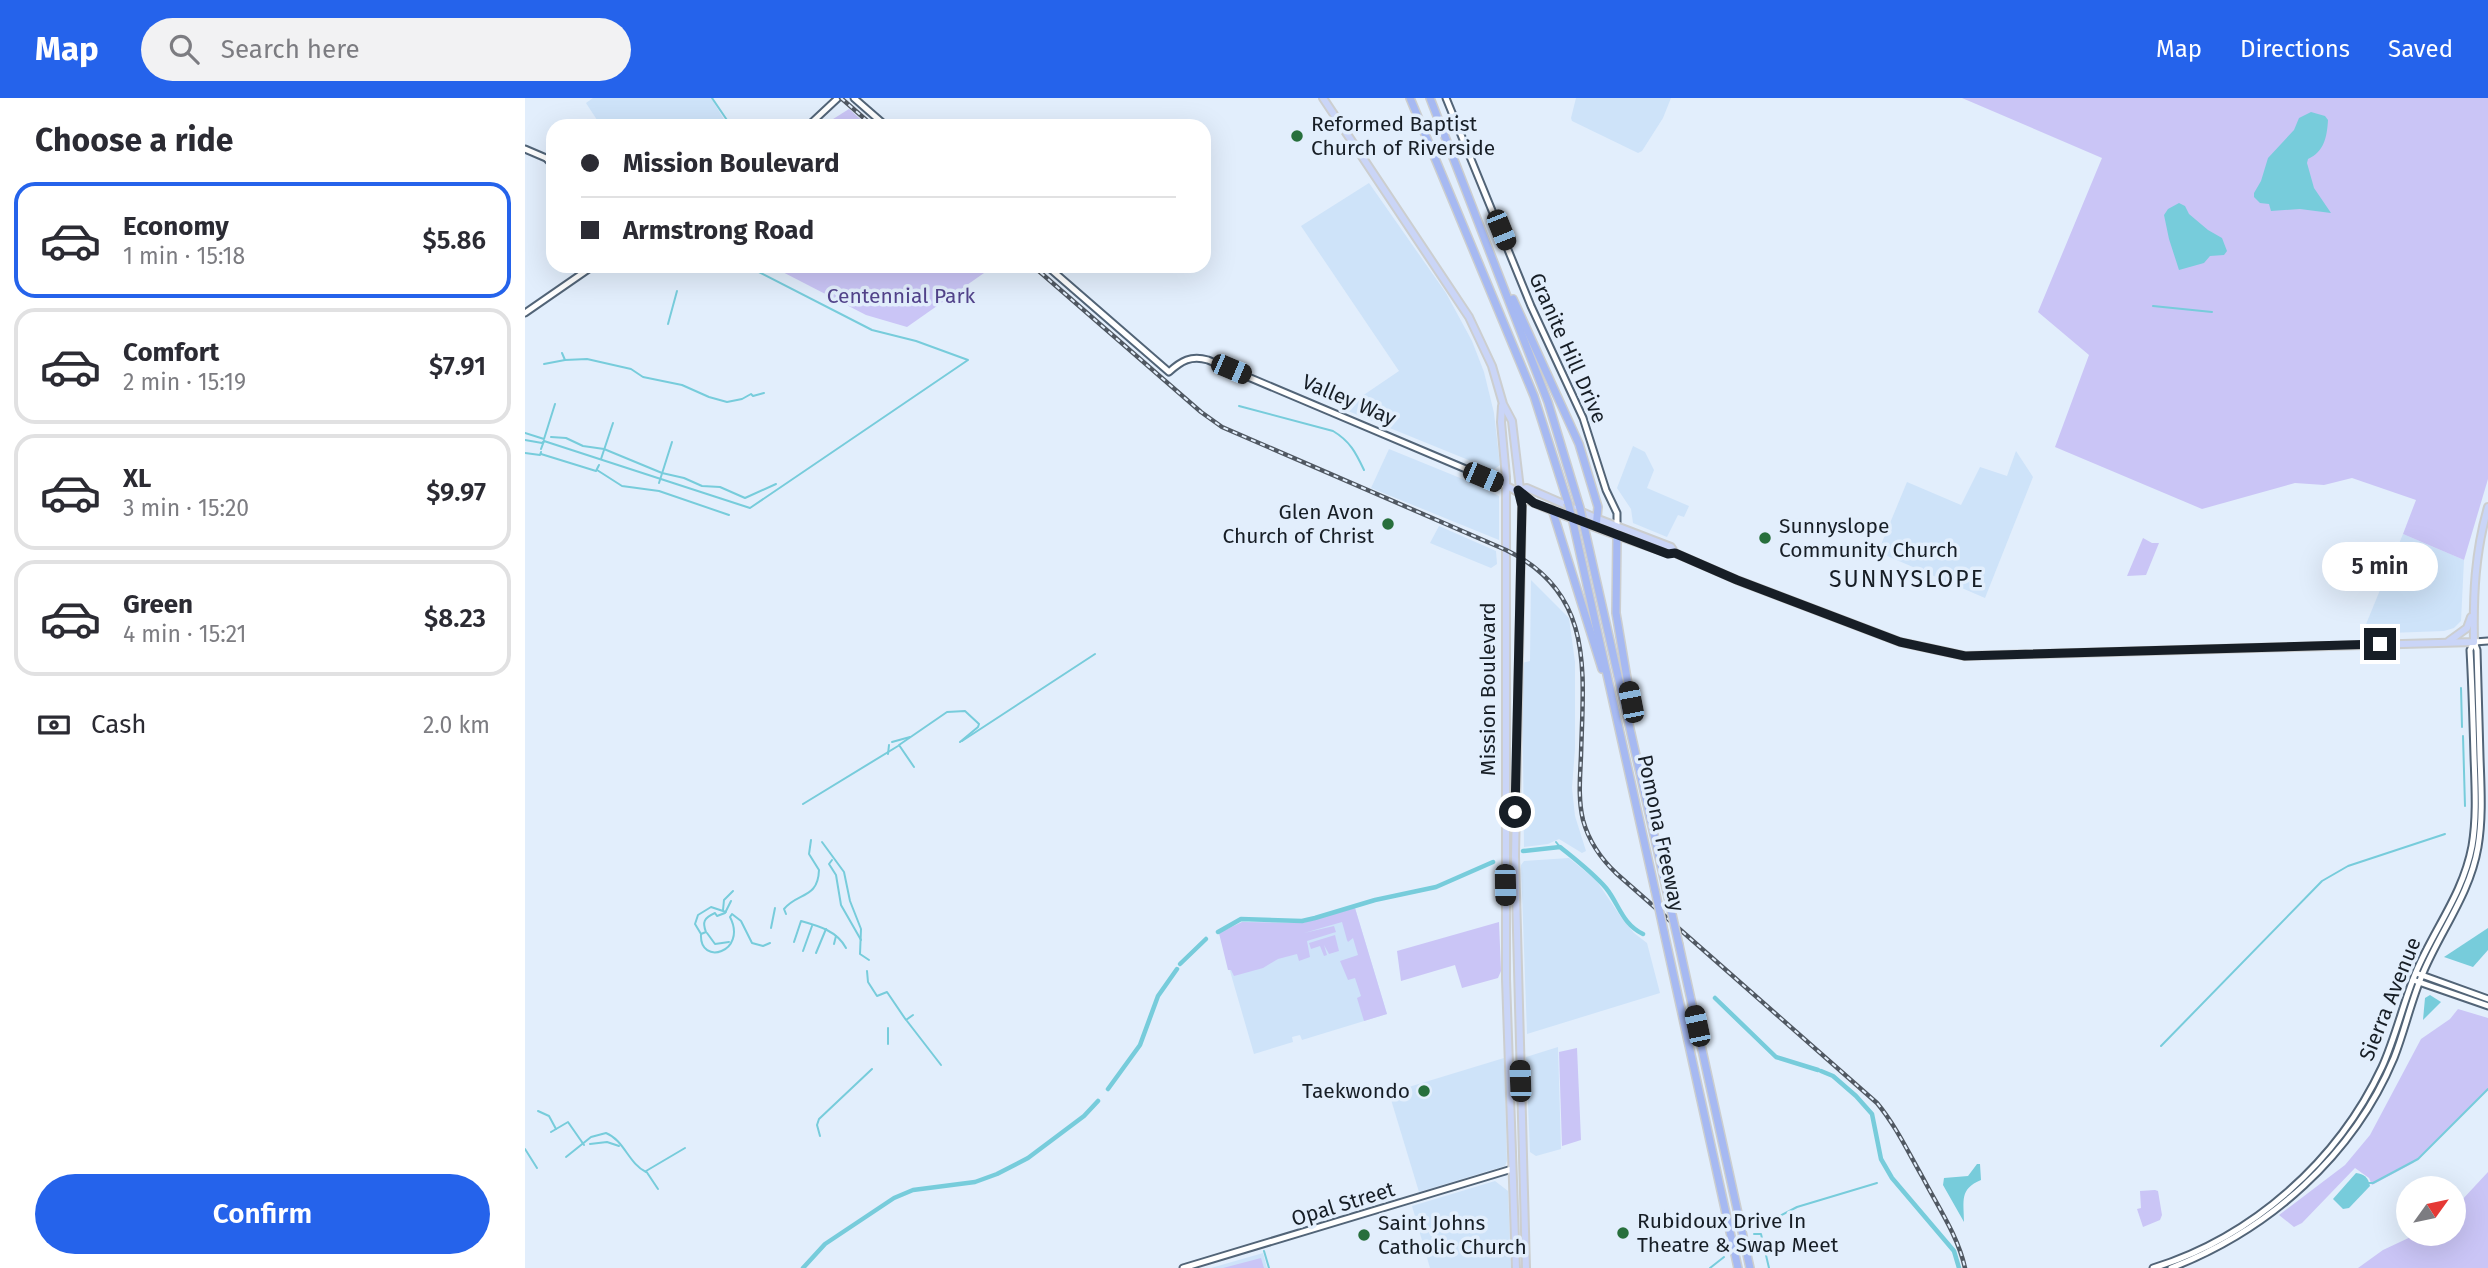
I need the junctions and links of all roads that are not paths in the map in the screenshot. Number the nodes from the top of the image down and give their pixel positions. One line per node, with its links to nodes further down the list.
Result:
1 (838, 98): 7 (street)
2 (854, 98): 8 (street)
3 (1323, 98): 15 (main road, Mission Boulevard)
4 (1408, 98): 26 (highway, Pomona Freeway, bridge)
5 (1430, 98): 11 (highway, Pomona Freeway)
6 (1446, 98): 21 (street, Granite Hill Drive)
7 (816, 119)
8 (878, 119)
9 (525, 149): 10 (street)
10 (546, 158)
11 (1495, 261): 20 (highway); 27 (highway, Pomona Freeway, bridge)
12 (583, 273): 14 (street)
13 (1055, 273): 16 (street, Valley Way)
14 (525, 313)
15 (1503, 404): 16 (main road, Mission Boulevard); 17 (main road, Mission Boulevard)
16 (1506, 486): 17 (main road, Valley Way); 28 (main road, Mission Boulevard)
17 (1518, 490): 19 (main road, Valley Way); 20 (main road, Valley Way); 29 (main road, Mission Boulevard)
18 (2488, 507): 22 (main road, Sierra Avenue)
19 (1552, 509): 20 (main road, Valley Way); 26 (highway)
20 (1597, 523): 21 (main road, Valley Way)
21 (1617, 531): 24 (main road, Valley Way); 27 (highway)
22 (2473, 611): 24 (main road); 25 (main road, Sierra Avenue)
23 (2488, 641): 25 (street)
24 (2447, 642): 25 (main road, Valley Way)
25 (2474, 642): 30 (street, Sierra Avenue)
26 (1619, 724): 37 (highway, Pomona Freeway, bridge)
27 (1630, 726): 38 (highway, Pomona Freeway, bridge)
28 (1505, 856): 29 (main road); 33 (main road, Mission Boulevard)
29 (1515, 856): 36 (main road, Mission Boulevard)
30 (2418, 977): 31 (street); 32 (street); 39 (street, Sierra Avenue); 40 (street, Sierra Avenue)
31 (2488, 999)
32 (2488, 1006)
33 (1513, 1169): 34 (street, Opal Street); 35 (main road, Mission Boulevard)
34 (1183, 1268)
35 (1516, 1268)
36 (1526, 1268)
37 (1738, 1268)
38 (1750, 1268)
39 (2153, 1268)
40 (2171, 1268)

